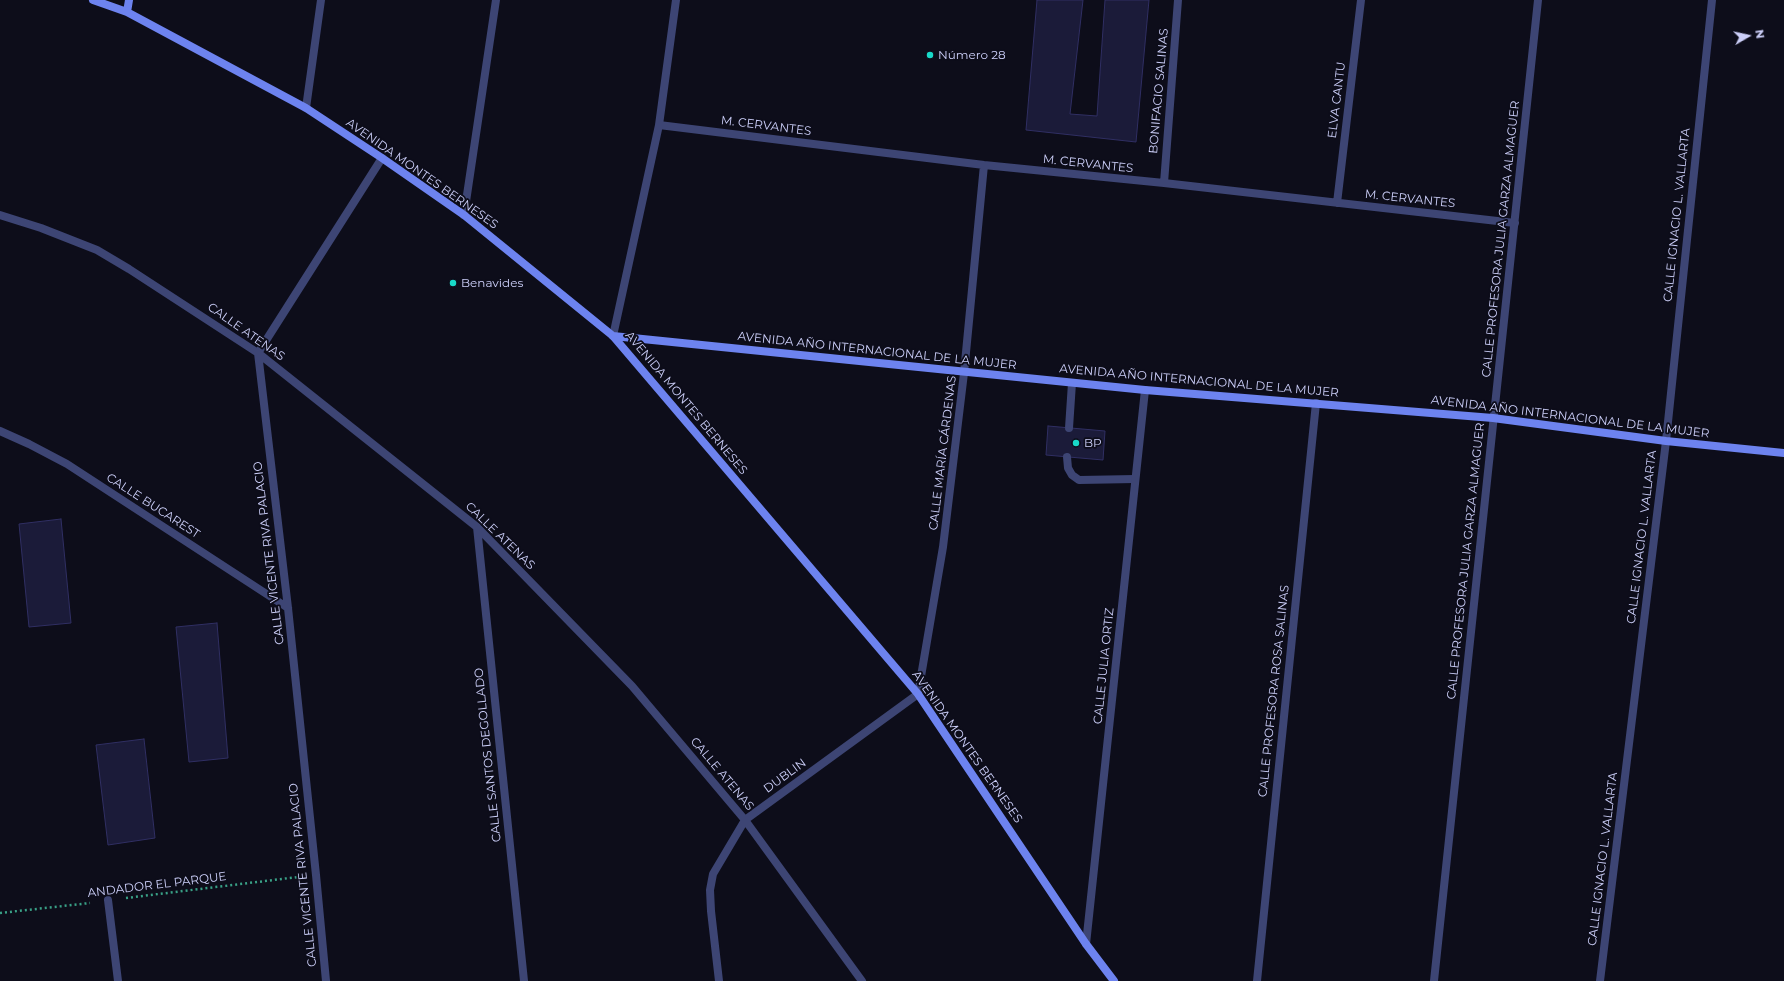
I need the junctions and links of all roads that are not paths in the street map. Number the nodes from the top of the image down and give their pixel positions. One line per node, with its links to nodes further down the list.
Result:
1 (93, 0): 10 (street, AVENIDA MONTES BERNESES)
2 (129, 0): 10 (street)
3 (321, 0): 11 (street)
4 (496, 0): 18 (street)
5 (676, 0): 12 (street)
6 (1178, 0): 15 (street, BONIFACIO SALINAS)
7 (1361, 0): 16 (street, ELVA CANTU)
8 (1538, 0): 19 (street, CALLE PROFESORA JULIA GARZA ALMAGUER)
9 (1712, 0): 29 (street, CALLE IGNACIO L. VALLARTA)
10 (127, 12): 11 (street, AVENIDA MONTES BERNESES)
11 (306, 108): 13 (street, AVENIDA MONTES BERNESES)
12 (658, 125): 14 (street, M. CERVANTES); 20 (street)
13 (382, 158): 18 (street, AVENIDA MONTES BERNESES); 21 (street)
14 (984, 165): 15 (street, M. CERVANTES); 22 (street, CALLE MARÍA CÁRDENAS)
15 (1164, 183): 16 (street, M. CERVANTES)
16 (1337, 203): 19 (street, M. CERVANTES)
17 (0, 215): 21 (street, CALLE ATENAS)
18 (464, 216): 20 (street, AVENIDA MONTES BERNESES)
19 (1515, 223): 26 (street, CALLE PROFESORA JULIA GARZA ALMAGUER)
20 (613, 336): 22 (street, AVENIDA AÑO INTERNACIONAL DE LA MUJER); 35 (street, AVENIDA MONTES BERNESES)
21 (258, 353): 33 (street, CALLE ATENAS); 34 (street, CALLE VICENTE RIVA PALACIO)
22 (964, 373): 23 (street, AVENIDA AÑO INTERNACIONAL DE LA MUJER); 35 (street, CALLE MARÍA CÁRDENAS)
23 (1072, 383): 24 (street, AVENIDA AÑO INTERNACIONAL DE LA MUJER); 27 (street)
24 (1145, 390): 25 (street, AVENIDA AÑO INTERNACIONAL DE LA MUJER); 32 (street, CALLE JULIA ORTIZ)
25 (1316, 403): 26 (street, AVENIDA AÑO INTERNACIONAL DE LA MUJER); 45 (street, CALLE PROFESORA ROSA SALINAS)
26 (1493, 418): 29 (street, AVENIDA AÑO INTERNACIONAL DE LA MUJER); 46 (street, CALLE PROFESORA JULIA GARZA ALMAGUER)
27 (1069, 428)
28 (0, 431): 34 (street, CALLE BUCAREST)
29 (1666, 441): 30 (street, AVENIDA AÑO INTERNACIONAL DE LA MUJER); 47 (street, CALLE IGNACIO L. VALLARTA)
30 (1784, 453)
31 (1067, 457): 32 (street)
32 (1136, 479): 38 (street, CALLE JULIA ORTIZ)
33 (477, 527): 36 (street, CALLE ATENAS); 41 (street, CALLE SANTOS DEGOLLADO)
34 (288, 608): 40 (street, CALLE VICENTE RIVA PALACIO)
35 (918, 694): 36 (street, DUBLIN); 38 (street, AVENIDA MONTES BERNESES)
36 (745, 820): 42 (street, DUBLIN); 43 (street, CALLE ATENAS)
37 (108, 900): 39 (street)
38 (1086, 944): 44 (street, AVENIDA MONTES BERNESES)
39 (118, 981)
40 (326, 981)
41 (524, 981)
42 (719, 981)
43 (862, 981)
44 (1114, 981)
45 (1256, 981)
46 (1434, 981)
47 (1600, 981)

